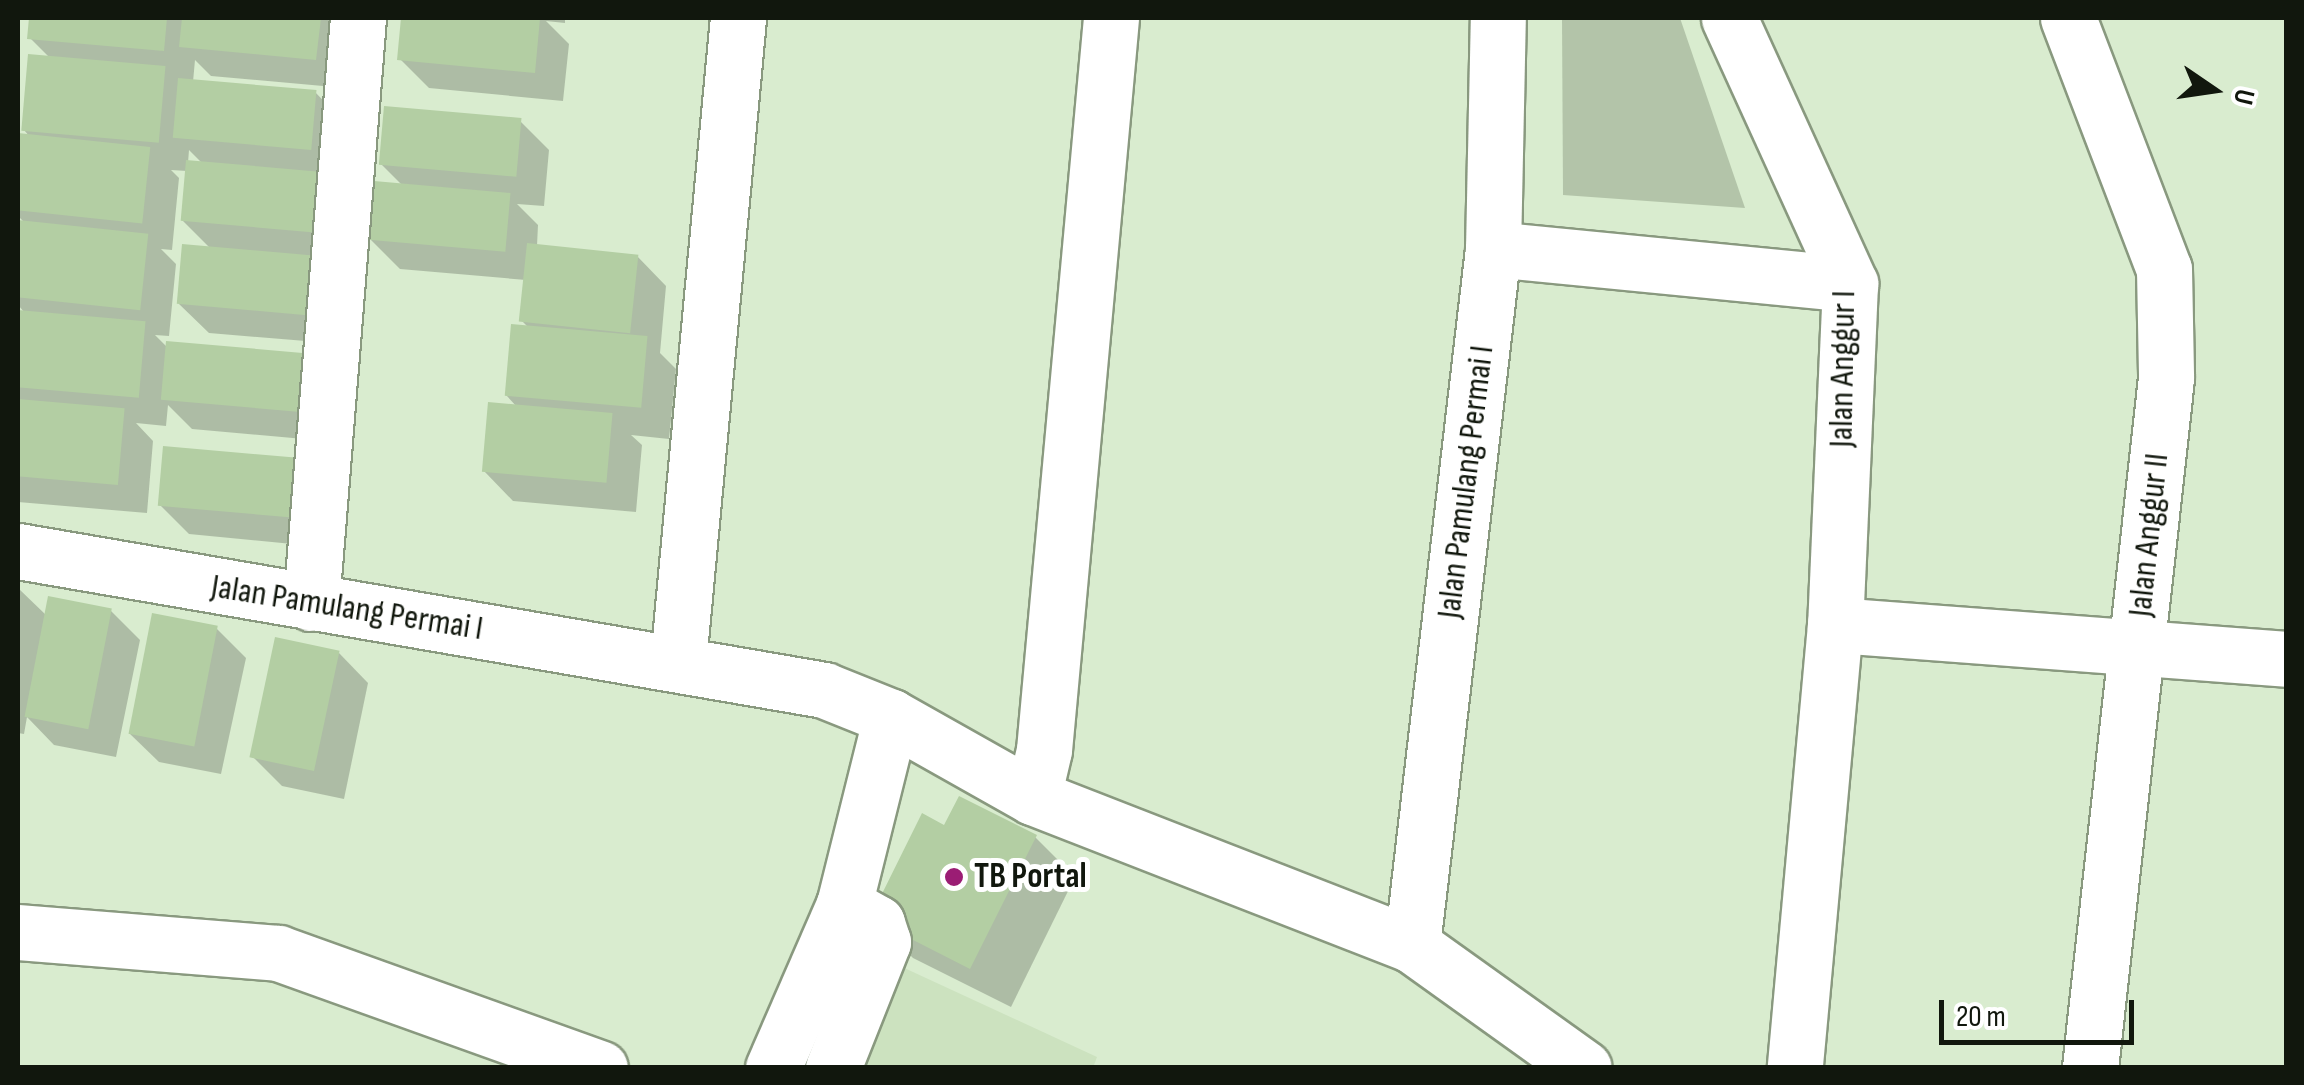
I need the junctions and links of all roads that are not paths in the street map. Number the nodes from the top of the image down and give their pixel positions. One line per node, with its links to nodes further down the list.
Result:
1 (358, 18): 10 (street)
2 (738, 18): 14 (street)
3 (1111, 18): 16 (street)
4 (1498, 18): 7 (street, Jalan Pamulang Permai I)
5 (1729, 18): 8 (street, Jalan Anggur I)
6 (2068, 18): 12 (street, Jalan Anggur II)
7 (1493, 248): 8 (street); 19 (street, Jalan Pamulang Permai I)
8 (1850, 284): 11 (street, Jalan Anggur I)
9 (18, 551): 10 (street, Jalan Pamulang Permai I)
10 (312, 604): 14 (street, Jalan Pamulang Permai I)
11 (1835, 625): 12 (street); 24 (street, Jalan Anggur I)
12 (2137, 645): 13 (street); 25 (street, Jalan Anggur II)
13 (2286, 659)
14 (678, 661): 15 (street, Jalan Pamulang Permai I)
15 (891, 718): 16 (street, Jalan Pamulang Permai I); 17 (street)
16 (1034, 797): 19 (street, Jalan Pamulang Permai I)
17 (844, 904): 21 (street); 22 (street)
18 (18, 932): 20 (street)
19 (1412, 945): 23 (street, Jalan Pamulang Permai I)
20 (600, 1068)
21 (774, 1068)
22 (832, 1068)
23 (1584, 1068)
24 (1795, 1068)
25 (2090, 1068)

